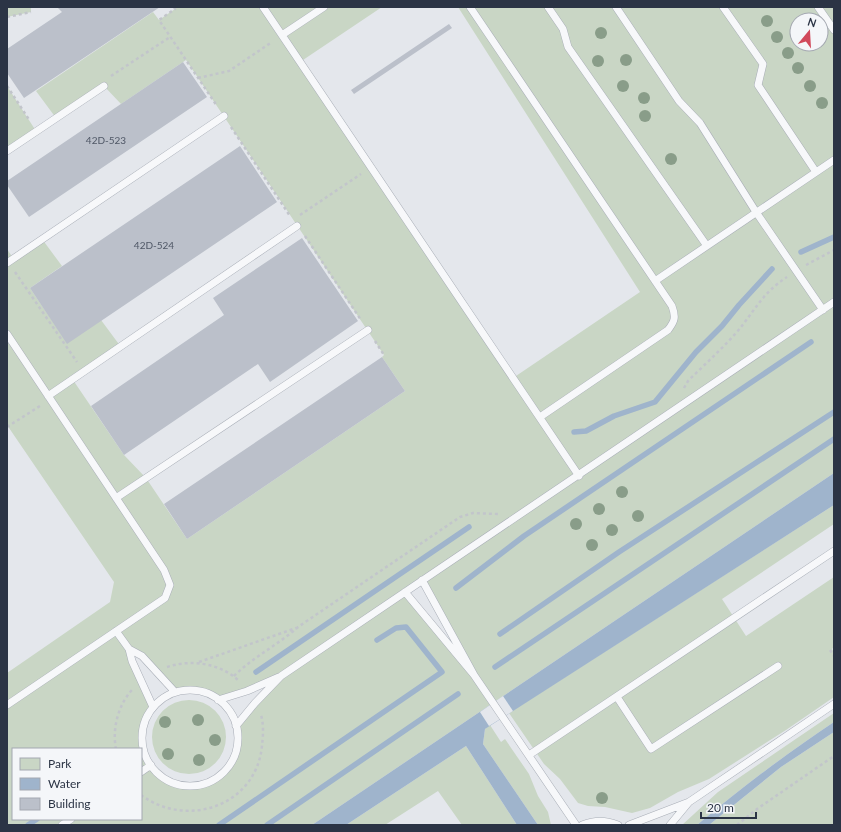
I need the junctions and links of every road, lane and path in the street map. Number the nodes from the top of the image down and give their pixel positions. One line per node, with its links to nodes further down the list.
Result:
1 (174, 7): 13 (path)
2 (263, 7): 12 (lane)
3 (324, 7): 12 (lane)
4 (470, 7): 30 (lane)
5 (548, 7): 26 (lane)
6 (616, 7): 23 (lane)
7 (723, 7): 22 (lane)
8 (818, 7): 11 (lane)
9 (31, 12): 10 (path)
10 (7, 17)
11 (834, 30)
12 (282, 35): 14 (path); 21 (lane)
13 (170, 36): 14 (path); 16 (path)
14 (198, 78): 17 (path)
15 (7, 86): 18 (path)
16 (104, 86): 18 (lane)
17 (224, 116): 24 (path); 28 (lane)
18 (36, 131): 19 (lane)
19 (7, 151)
20 (834, 160): 22 (lane)
21 (371, 167): 24 (path); 39 (lane)
22 (816, 172): 23 (lane)
23 (756, 212): 26 (lane); 29 (lane)
24 (293, 219): 25 (path)
25 (298, 226): 33 (path); 36 (lane)
26 (707, 246): 30 (lane)
27 (834, 250): 29 (path)
28 (7, 263): 36 (path)
29 (796, 271): 32 (lane); 38 (path)
30 (655, 281): 39 (lane)
31 (834, 302): 32 (lane)
32 (823, 310): 38 (lane)
33 (368, 330): 35 (path); 42 (lane)
34 (7, 334): 37 (lane)
35 (384, 355)
36 (84, 372): 37 (lane)
37 (50, 398): 40 (path); 42 (lane)
38 (682, 406): 41 (lane)
39 (540, 417): 41 (lane)
40 (7, 428)
41 (580, 476): 43 (lane)
42 (116, 498): 48 (lane)
43 (512, 519): 45 (lane); 47 (path)
44 (834, 551): 60 (lane)
45 (422, 580): 46 (lane); 55 (lane)
46 (405, 592): 55 (lane); 57 (lane)
47 (298, 627): 52 (path); 56 (path)
48 (116, 631): 49 (lane); 64 (lane)
49 (129, 649): 59 (lane); 65 (lane)
50 (830, 650): 51 (path)
51 (834, 656)
52 (198, 662)
53 (778, 666): 60 (lane)
54 (219, 669): 56 (path)
55 (474, 675): 67 (lane)
56 (234, 676): 58 (path)
57 (281, 676): 58 (lane); 62 (lane)
58 (247, 691): 61 (lane)
59 (175, 692): 61 (lane); 65 (lane)
60 (617, 696): 67 (lane)
61 (218, 700): 66 (lane)
62 (255, 703): 66 (lane); 71 (path)
63 (834, 704): 72 (lane)
64 (7, 706)
65 (153, 707): 69 (lane)
66 (236, 726): 69 (lane)
67 (529, 756): 73 (lane)
68 (834, 756): 78 (path)
69 (151, 765): 70 (lane)
70 (142, 771)
71 (142, 796)
72 (690, 802): 76 (lane); 77 (lane)
73 (576, 825)
74 (582, 825): 75 (lane)
75 (618, 825)
76 (629, 825)
77 (670, 825)
78 (738, 825)

